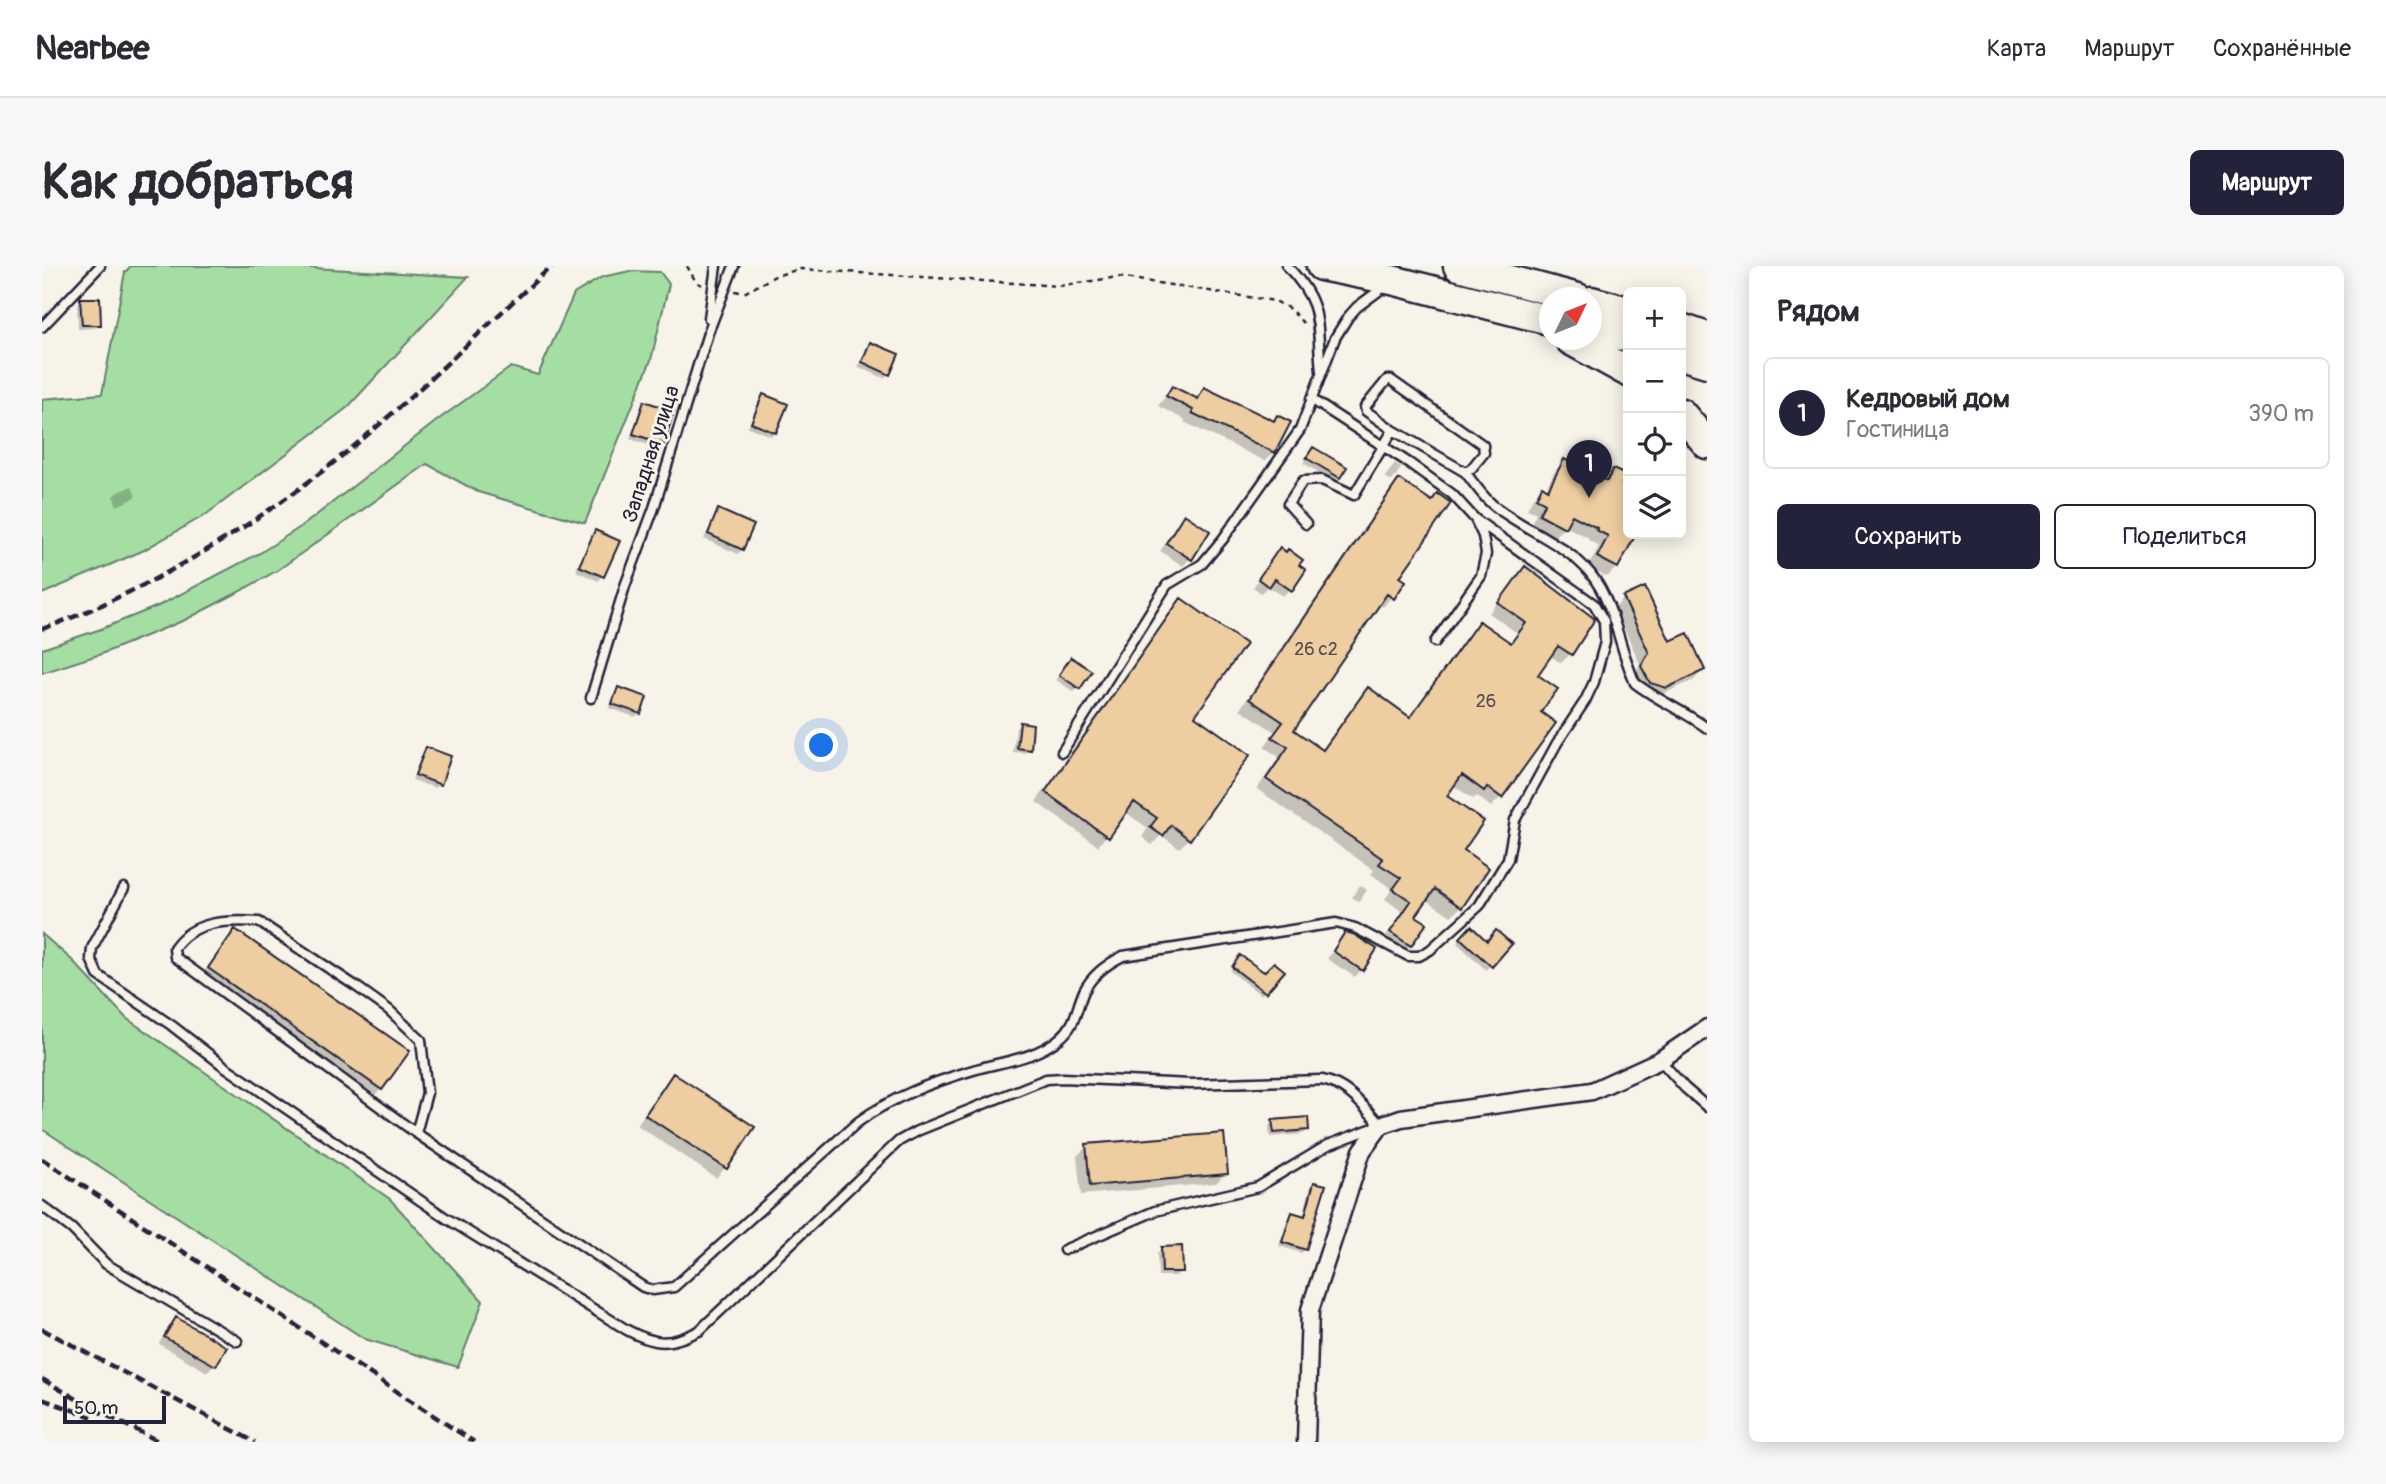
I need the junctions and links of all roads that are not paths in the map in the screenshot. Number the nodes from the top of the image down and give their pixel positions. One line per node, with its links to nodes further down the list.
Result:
1 (100, 266): 15 (lane)
2 (716, 266): 18 (lane, Западная улица)
3 (734, 266): 18 (lane, Западная улица)
4 (1287, 266): 25 (lane)
5 (1321, 266): 8 (highway)
6 (1458, 266): 7 (highway)
7 (1496, 272): 9 (highway)
8 (1392, 280): 12 (highway); 25 (lane)
9 (1543, 287)
10 (1602, 304): 11 (highway)
11 (1623, 310)
12 (1514, 311): 13 (highway); 14 (highway)
13 (1539, 317)
14 (1539, 324)
15 (42, 327)
16 (1686, 330): 20 (highway)
17 (1602, 332): 19 (highway)
18 (708, 333): 35 (lane, Западная улица)
19 (1623, 337)
20 (1707, 337)
21 (1588, 350): 24 (highway)
22 (1686, 357): 23 (highway)
23 (1707, 363)
24 (1623, 369)
25 (1321, 374): 26 (lane)
26 (1311, 400): 30 (lane); 37 (lane)
27 (1686, 419): 29 (highway)
28 (1393, 430): 30 (lane); 31 (lane); 31 (lane)
29 (1707, 444)
30 (1383, 446): 32 (lane); 33 (lane)
31 (1465, 472): 36 (lane)
32 (1475, 519): 34 (lane); 43 (lane)
33 (1306, 524)
34 (1435, 642)
35 (591, 698)
36 (1707, 729)
37 (1062, 752)
38 (124, 888): 42 (lane)
39 (1707, 1028): 40 (street)
40 (1660, 1060): 41 (lane); 42 (street)
41 (1707, 1107)
42 (1381, 1125): 45 (lane); 47 (street)
43 (416, 1133): 43 (lane)
44 (42, 1206): 46 (lane)
45 (1064, 1250)
46 (237, 1341)
47 (1306, 1442)

